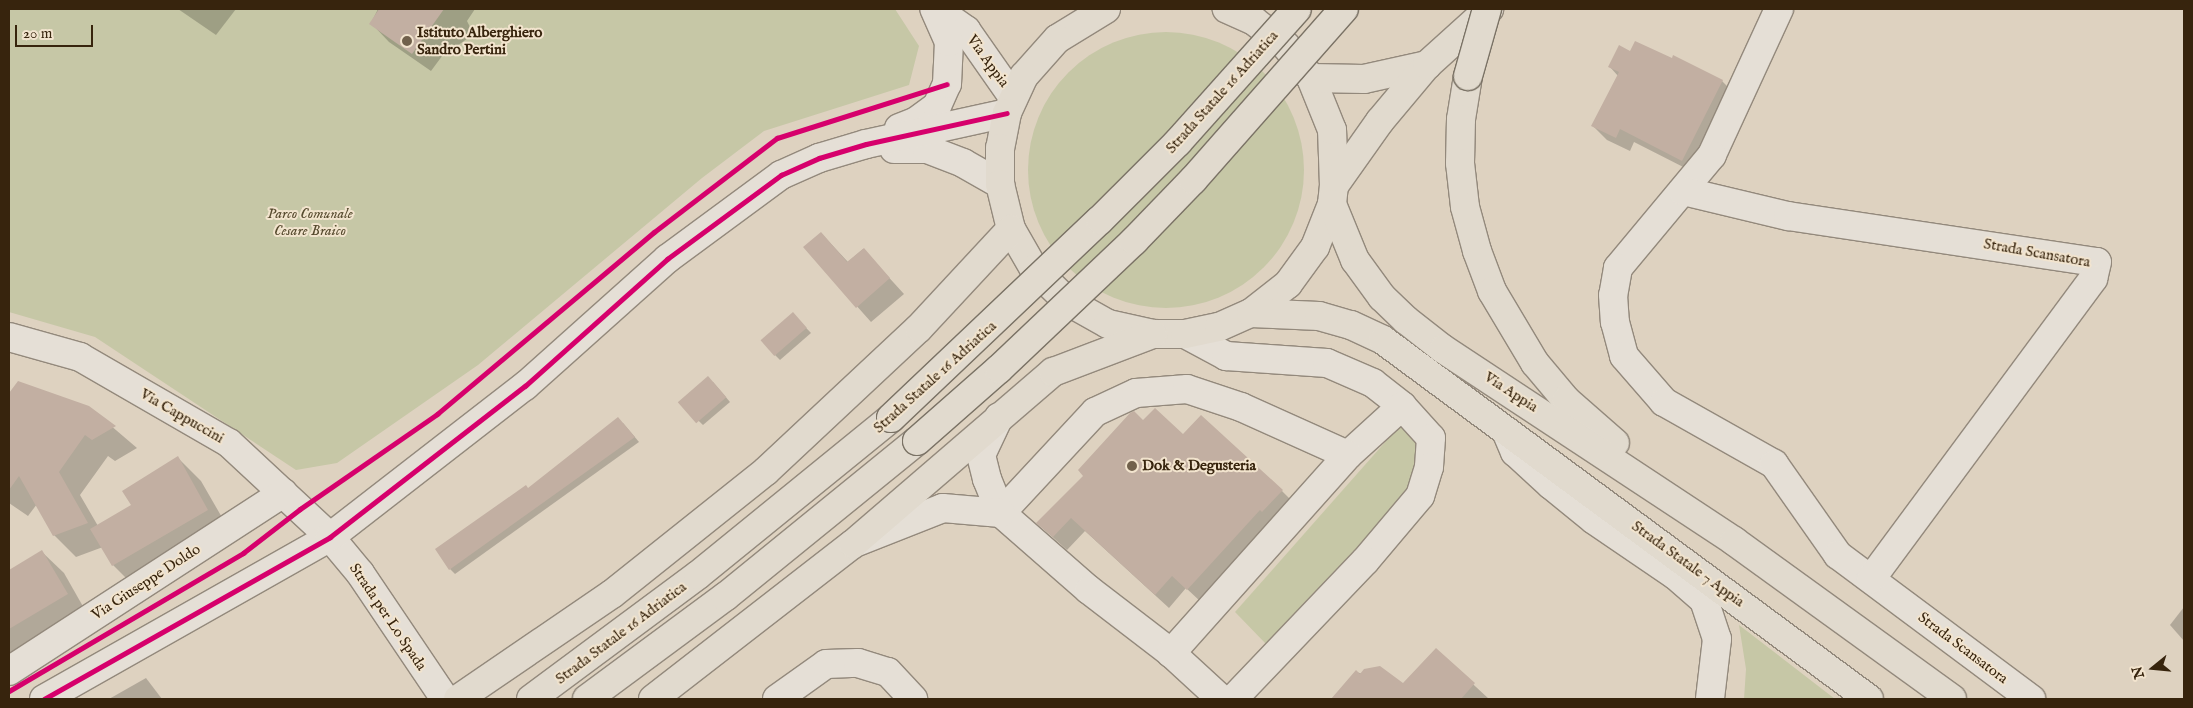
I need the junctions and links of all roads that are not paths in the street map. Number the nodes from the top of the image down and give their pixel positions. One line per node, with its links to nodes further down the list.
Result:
1 (935, 9): 10 (street, Via Appia); 11 (street)
2 (1095, 9): 10 (highway)
3 (1227, 9): 9 (highway)
4 (1297, 9): 35 (highway, Strada Statale 16 Adriatica, bridge)
5 (1344, 9): 36 (highway, bridge)
6 (1488, 9): 8 (highway); 27 (highway, bridge)
7 (1779, 9): 13 (street, Strada Scansatora)
8 (1427, 65): 9 (highway); 14 (highway)
9 (1311, 78): 14 (highway)
10 (1010, 105): 11 (street); 12 (highway)
11 (866, 144): 12 (street); 26 (street)
12 (1000, 184): 15 (highway)
13 (1683, 191): 29 (street, Strada Scansatora); 29 (street, Strada Scansatora)
14 (1333, 195): 16 (highway); 27 (highway, Via Appia)
15 (1011, 228): 17 (highway); 32 (highway)
16 (1252, 312): 18 (highway); 22 (highway, Strada Statale 7 Appia)
17 (1153, 334): 18 (highway); 21 (highway)
18 (1185, 334): 20 (street)
19 (9, 337): 24 (street, Via Cappuccini)
20 (1402, 406): 23 (street); 41 (street)
21 (999, 417): 25 (street); 28 (highway)
22 (1505, 430): 42 (street); 43 (highway, Strada Statale 7 Appia)
23 (1348, 455): 25 (street); 30 (street)
24 (283, 493): 26 (street, Via Cappuccini); 31 (street, Via Giuseppe Doldo)
25 (1001, 513): 28 (street); 30 (street)
26 (330, 536): 33 (street); 34 (street, Strada per Lo Spada)
27 (1734, 541): 44 (highway)
28 (853, 544): 37 (highway)
29 (1871, 579): 45 (street, Strada Scansatora)
30 (1171, 652): 40 (street)
31 (9, 670)
32 (467, 693)
33 (44, 699)
34 (445, 699)
35 (531, 699)
36 (587, 699)
37 (653, 699)
38 (777, 699): 39 (street)
39 (913, 699)
40 (1221, 699)
41 (1233, 699)
42 (1710, 699)
43 (1869, 699)
44 (1952, 699)
45 (2031, 699)

